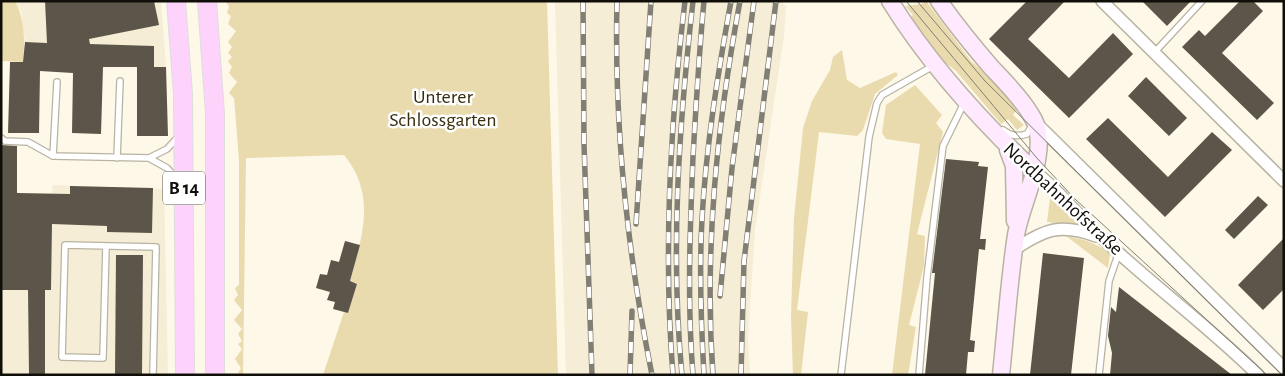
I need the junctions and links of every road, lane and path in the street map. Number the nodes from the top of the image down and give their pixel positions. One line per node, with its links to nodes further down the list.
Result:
1 (176, 1): 14 (main road, B 14)
2 (207, 1): 31 (main road, B 14)
3 (890, 1): 8 (street, Nordbahnhofstraße)
4 (939, 1): 13 (street, Nordbahnhofstraße)
5 (1102, 1): 7 (street)
6 (1202, 1): 7 (lane)
7 (1153, 54): 21 (street)
8 (935, 65): 9 (lane); 12 (street, Nordbahnhofstraße); 32 (lane)
9 (954, 75)
10 (120, 81): 18 (lane)
11 (57, 82): 17 (lane)
12 (969, 98): 13 (lane); 16 (street, Nordbahnhofstraße); 33 (lane)
13 (1034, 121): 20 (street); 27 (street, Nordbahnhofstraße)
14 (184, 129): 19 (lane); 22 (main road, B 14)
15 (1, 138): 17 (lane)
16 (1005, 144): 20 (street, Nordbahnhofstraße); 24 (street)
17 (53, 156): 18 (lane)
18 (117, 158): 19 (lane)
19 (149, 158): 22 (lane)
20 (1034, 172): 23 (street, Nordbahnhofstraße); 24 (street)
21 (1284, 181)
22 (184, 189): 30 (main road, B 14)
23 (1101, 238): 24 (street); 26 (street, Nordbahnhofstraße)
24 (1015, 241): 34 (street)
25 (106, 246): 25 (lane); 29 (lane)
26 (1119, 252): 28 (street, Nordbahnhofstraße); 35 (lane)
27 (1284, 368)
28 (1255, 374)
29 (153, 375)
30 (184, 375)
31 (216, 375)
32 (841, 375)
33 (919, 375)
34 (1001, 375)
35 (1099, 375)

